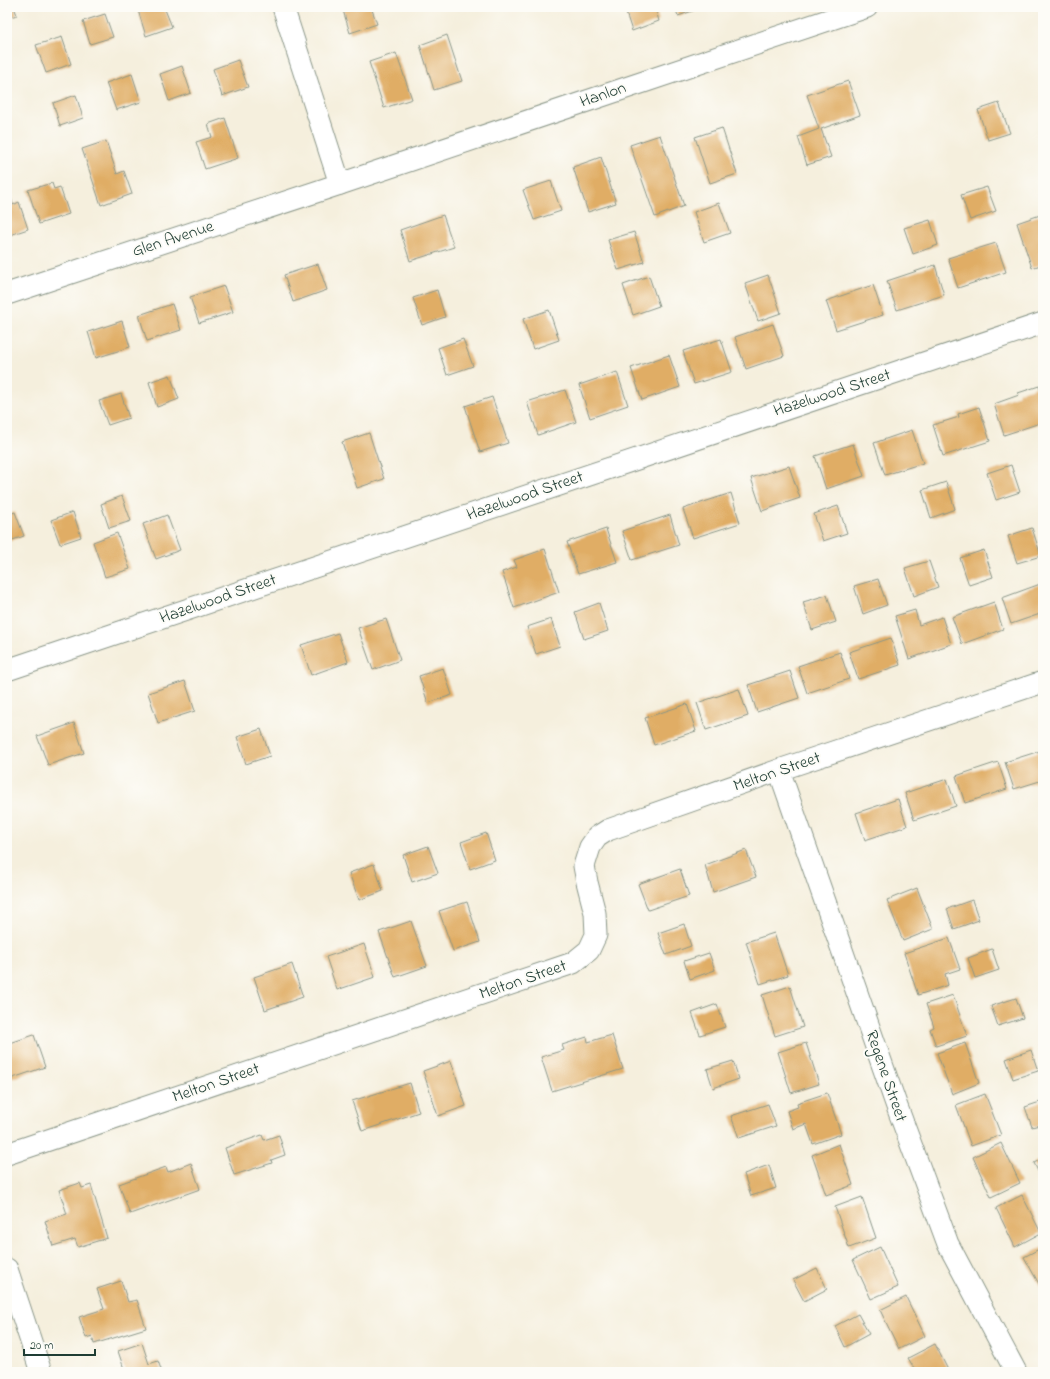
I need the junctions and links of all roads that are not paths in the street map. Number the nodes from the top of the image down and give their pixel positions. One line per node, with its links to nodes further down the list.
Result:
1 (284, 7): 3 (street)
2 (867, 7): 3 (street, Hanlon)
3 (340, 184): 4 (street, Glen Avenue)
4 (7, 294)
5 (1043, 322): 6 (street, Hazelwood Street)
6 (7, 670)
7 (1043, 682): 8 (street, Melton Street)
8 (779, 770): 9 (street, Melton Street); 12 (street, Regene Street)
9 (7, 1154)
10 (7, 1269): 11 (street)
11 (41, 1372)
12 (1016, 1372)

